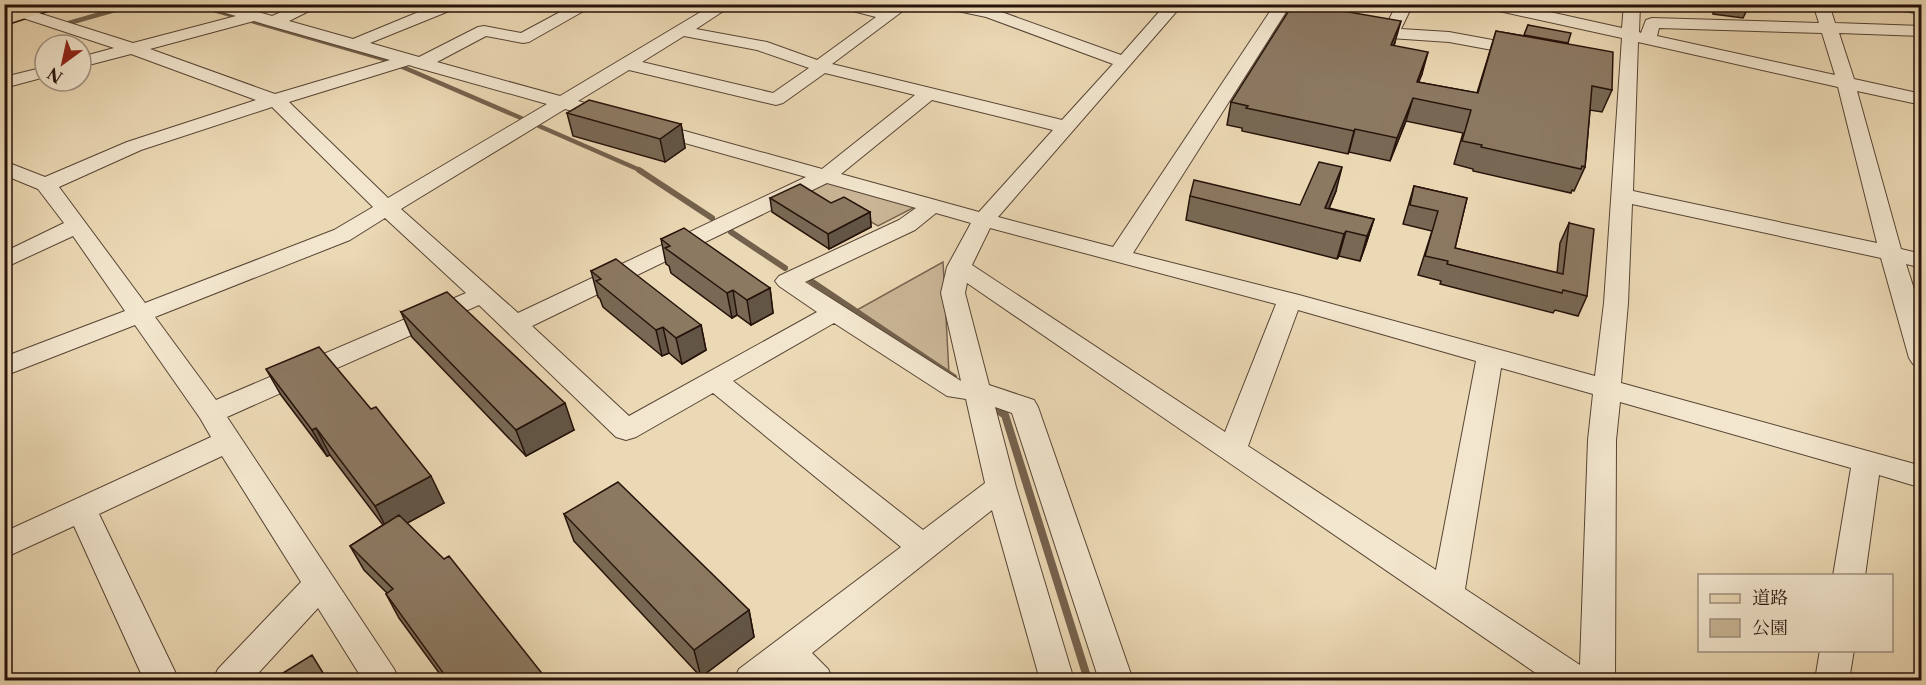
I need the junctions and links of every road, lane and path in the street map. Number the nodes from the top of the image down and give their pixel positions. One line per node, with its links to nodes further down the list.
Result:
1 (49, 4): 19 (main road)
2 (210, 4): 20 (street)
3 (315, 4): 21 (street)
4 (453, 4): 28 (street)
5 (588, 4): 33 (street)
6 (726, 4): 24 (street)
7 (843, 4): 16 (street)
8 (945, 4): 34 (street)
9 (1175, 4): 34 (street)
10 (1405, 4): 26 (street)
11 (1490, 4): 17 (street)
12 (1632, 4): 27 (street)
13 (1821, 4): 23 (street)
14 (1891, 4): 15 (street)
15 (1922, 9)
16 (897, 10): 36 (street)
17 (1516, 10): 27 (street); 29 (street)
18 (1287, 11): 54 (street)
19 (14, 16): 30 (street)
20 (248, 18): 21 (street); 30 (street)
21 (273, 22): 28 (street)
22 (1346, 25): 26 (street)
23 (1827, 28): 25 (street); 27 (street); 39 (street)
24 (682, 31): 35 (street); 36 (street)
25 (1922, 31)
26 (1390, 33): 29 (street)
27 (1640, 37): 39 (street); 48 (street)
28 (354, 44): 33 (street)
29 (1504, 47): 31 (street)
30 (131, 49): 32 (street); 42 (street)
31 (1538, 53)
32 (93, 59)
33 (412, 61): 42 (street); 43 (street)
34 (1124, 62): 44 (street)
35 (627, 64): 36 (street); 43 (street)
36 (822, 67): 40 (street)
37 (33, 75): 38 (street)
38 (4, 83)
39 (1846, 83): 41 (street); 53 (street)
40 (928, 94): 44 (street); 46 (street)
41 (1922, 100)
42 (277, 101): 47 (street); 50 (street)
43 (562, 102): 46 (street); 50 (street)
44 (1066, 126): 51 (street)
45 (4, 167): 47 (street)
46 (825, 176): 49 (street); 62 (street)
47 (45, 185): 52 (street)
48 (1622, 195): 53 (street); 67 (street)
49 (933, 205): 51 (street); 60 (street)
50 (388, 206): 58 (street); 61 (street)
51 (984, 220): 54 (street); 57 (street)
52 (77, 225): 55 (street); 61 (street)
53 (1891, 254): 56 (street); 64 (street)
54 (1119, 256): 59 (street)
55 (4, 261)
56 (1922, 261)
57 (959, 267): 68 (street); 71 (street)
58 (481, 295): 62 (street); 69 (street)
59 (1290, 300): 63 (street); 71 (street)
60 (835, 312): 66 (street); 68 (street)
61 (139, 315): 65 (street); 69 (street)
62 (515, 324): 66 (street)
63 (1490, 355): 67 (street); 80 (street)
64 (1922, 358)
65 (4, 367)
66 (715, 380): 77 (street)
67 (1607, 391): 72 (street); 91 (street)
68 (974, 395): 74 (street); 89 (street)
69 (211, 413): 70 (street)
70 (226, 441): 75 (street); 79 (street)
71 (1232, 450): 80 (street)
72 (1866, 462): 73 (street); 78 (street)
73 (1922, 477)
74 (1001, 487): 77 (street); 88 (street)
75 (81, 508): 76 (street); 83 (street)
76 (4, 546)
77 (924, 548): 81 (street)
78 (1849, 574)
79 (321, 584): 84 (street); 85 (street)
80 (1448, 595): 90 (street)
81 (788, 652): 86 (street); 87 (street)
82 (1837, 652): 92 (street)
83 (160, 681)
84 (230, 681)
85 (382, 681)
86 (751, 681)
87 (816, 681)
88 (1058, 681)
89 (1116, 681)
90 (1574, 681)
91 (1597, 681)
92 (1832, 681)

